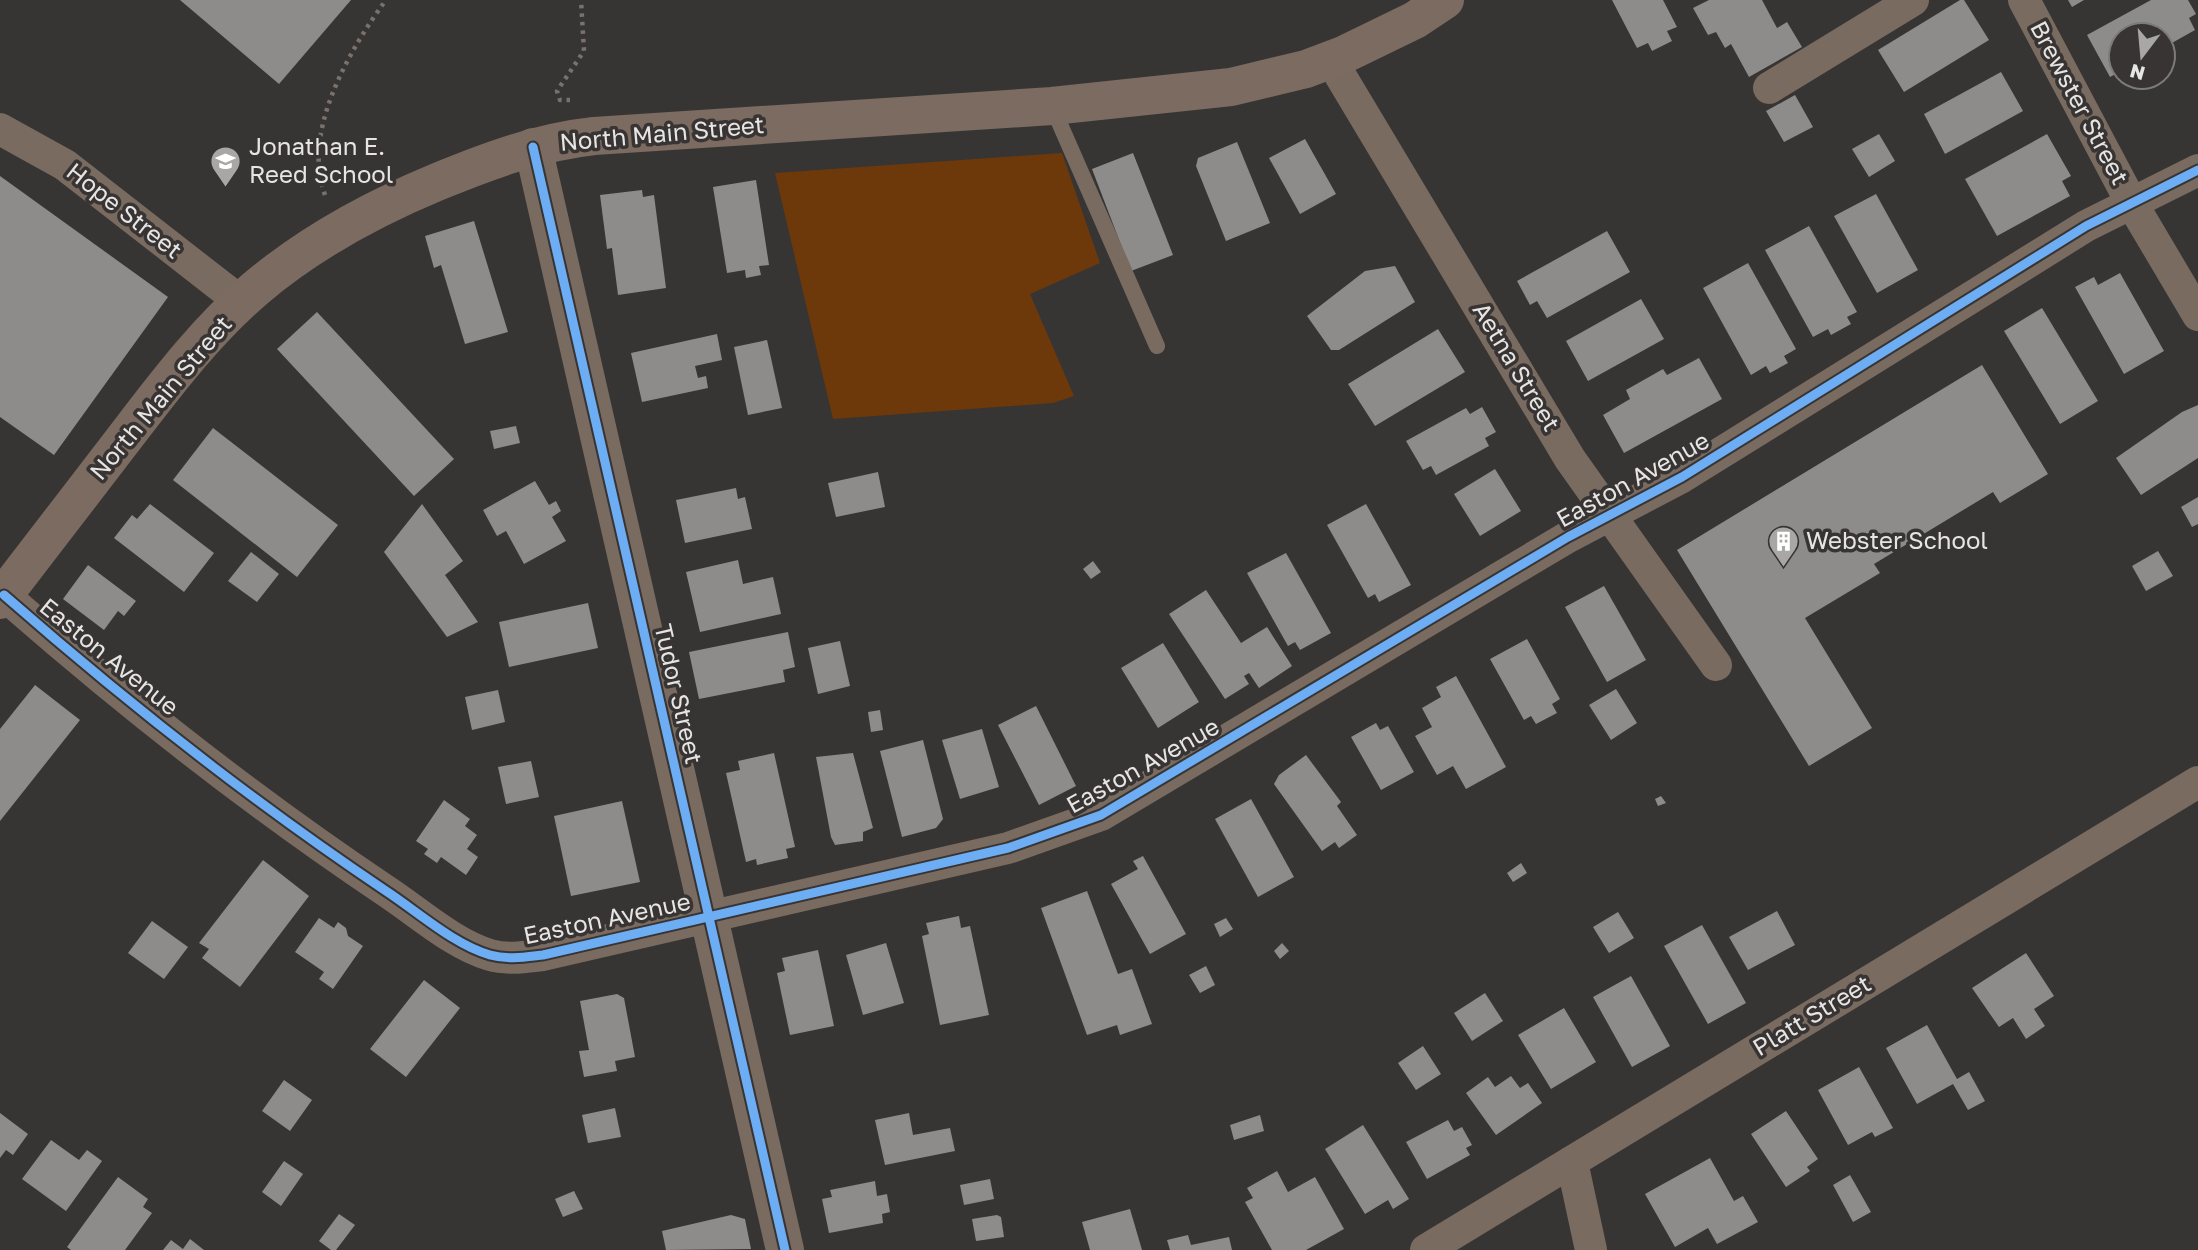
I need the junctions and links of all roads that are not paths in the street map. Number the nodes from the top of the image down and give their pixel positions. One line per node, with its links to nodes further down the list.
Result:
1 (1445, 0): 4 (main road, North Main Street)
2 (1913, 0): 5 (street)
3 (2024, 0): 10 (street, Brewster Street)
4 (1331, 60): 6 (main road, North Main Street); 14 (street, Aetna Street)
5 (1769, 88)
6 (1052, 106): 8 (main road, North Main Street); 13 (lane)
7 (0, 129): 11 (street, Hope Street)
8 (533, 147): 11 (main road, North Main Street); 18 (street, Tudor Street)
9 (2198, 170): 10 (street, Easton Avenue)
10 (2131, 202): 12 (street, Brewster Street); 14 (street, Easton Avenue)
11 (241, 302): 15 (main road, North Main Street)
12 (2198, 315)
13 (1157, 346)
14 (1609, 514): 16 (street, Aetna Street); 18 (street, Easton Avenue)
15 (2, 598): 18 (street, Easton Avenue)
16 (1716, 665)
17 (2198, 782): 19 (street, Platt Street)
18 (708, 917): 20 (street, Tudor Street)
19 (1572, 1162): 21 (street, Platt Street); 22 (street)
20 (785, 1250)
21 (1426, 1250)
22 (1591, 1250)

